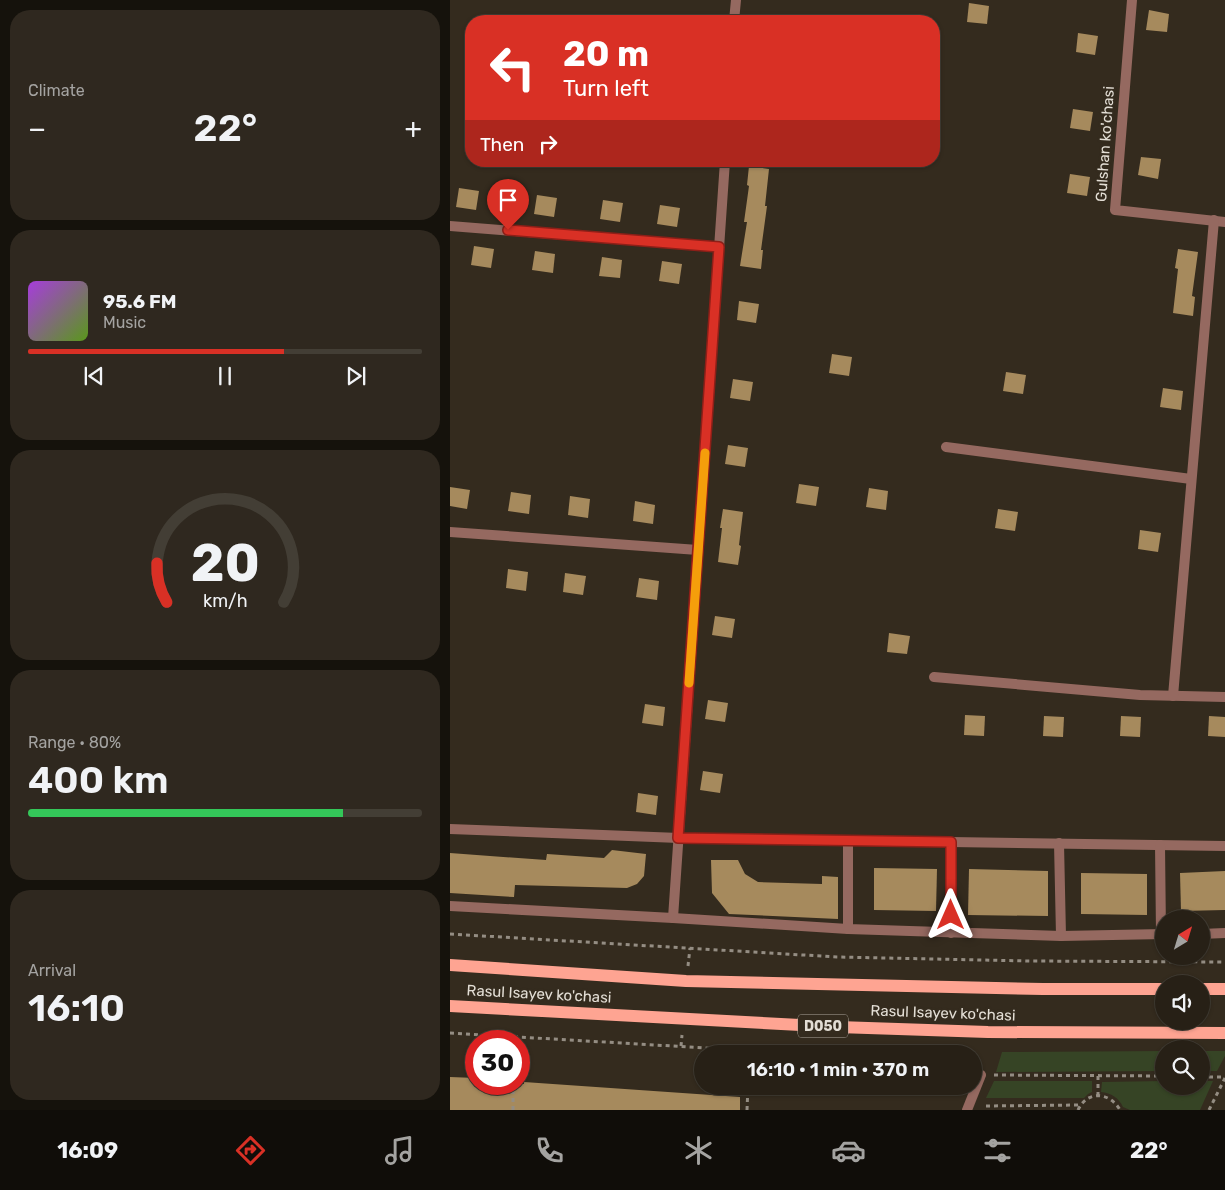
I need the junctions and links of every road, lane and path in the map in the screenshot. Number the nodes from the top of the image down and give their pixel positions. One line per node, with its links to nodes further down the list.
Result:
1 (736, 0): 3 (street)
2 (1132, 0): 5 (street, Gulshan ko'chasi)
3 (735, 15)
4 (725, 167): 8 (street)
5 (1214, 220): 6 (street, Gulshan ko'chasi); 10 (street)
6 (1225, 222)
7 (450, 226): 8 (street)
8 (719, 247): 12 (street)
9 (946, 447): 10 (street)
10 (1191, 479): 14 (street)
11 (450, 532): 12 (street)
12 (698, 550): 17 (street)
13 (934, 677): 14 (street)
14 (1173, 696): 15 (street)
15 (1225, 697)
16 (450, 829): 17 (street)
17 (678, 838): 18 (street); 25 (street)
18 (848, 840): 19 (street); 26 (street)
19 (951, 842): 20 (street); 27 (street)
20 (1059, 843): 21 (street); 32 (street)
21 (1160, 845): 22 (street); 24 (street)
22 (1225, 846)
23 (450, 906): 25 (street)
24 (1161, 910)
25 (673, 918): 26 (street)
26 (848, 929): 27 (street)
27 (951, 933): 32 (street)
28 (1225, 933): 31 (street)
29 (450, 934): 33 (path)
30 (1155, 934): 32 (street)
31 (1210, 934)
32 (1061, 936)
33 (1225, 962)
34 (450, 965): 35 (main road, Rasul Isayev ko'chasi)
35 (1155, 989)
36 (1210, 989): 37 (main road)
37 (1225, 989)
38 (450, 1006): 40 (main road, Rasul Isayev ko'chasi / D050)
39 (450, 1033): 41 (path)
40 (1225, 1033)
41 (465, 1034)
42 (530, 1040): 43 (path)
43 (694, 1049)
44 (982, 1075): 45 (path)
45 (1098, 1076): 46 (path); 52 (path)
46 (1155, 1076)
47 (1210, 1077): 48 (path)
48 (1225, 1078): 59 (path)
49 (514, 1095): 55 (path)
50 (748, 1095): 56 (path)
51 (973, 1095): 54 (street)
52 (1098, 1096): 53 (path); 58 (path)
53 (1080, 1105): 54 (path); 57 (path)
54 (968, 1108)
55 (513, 1110)
56 (747, 1110)
57 (1078, 1110)
58 (1120, 1110)
59 (1209, 1110)

